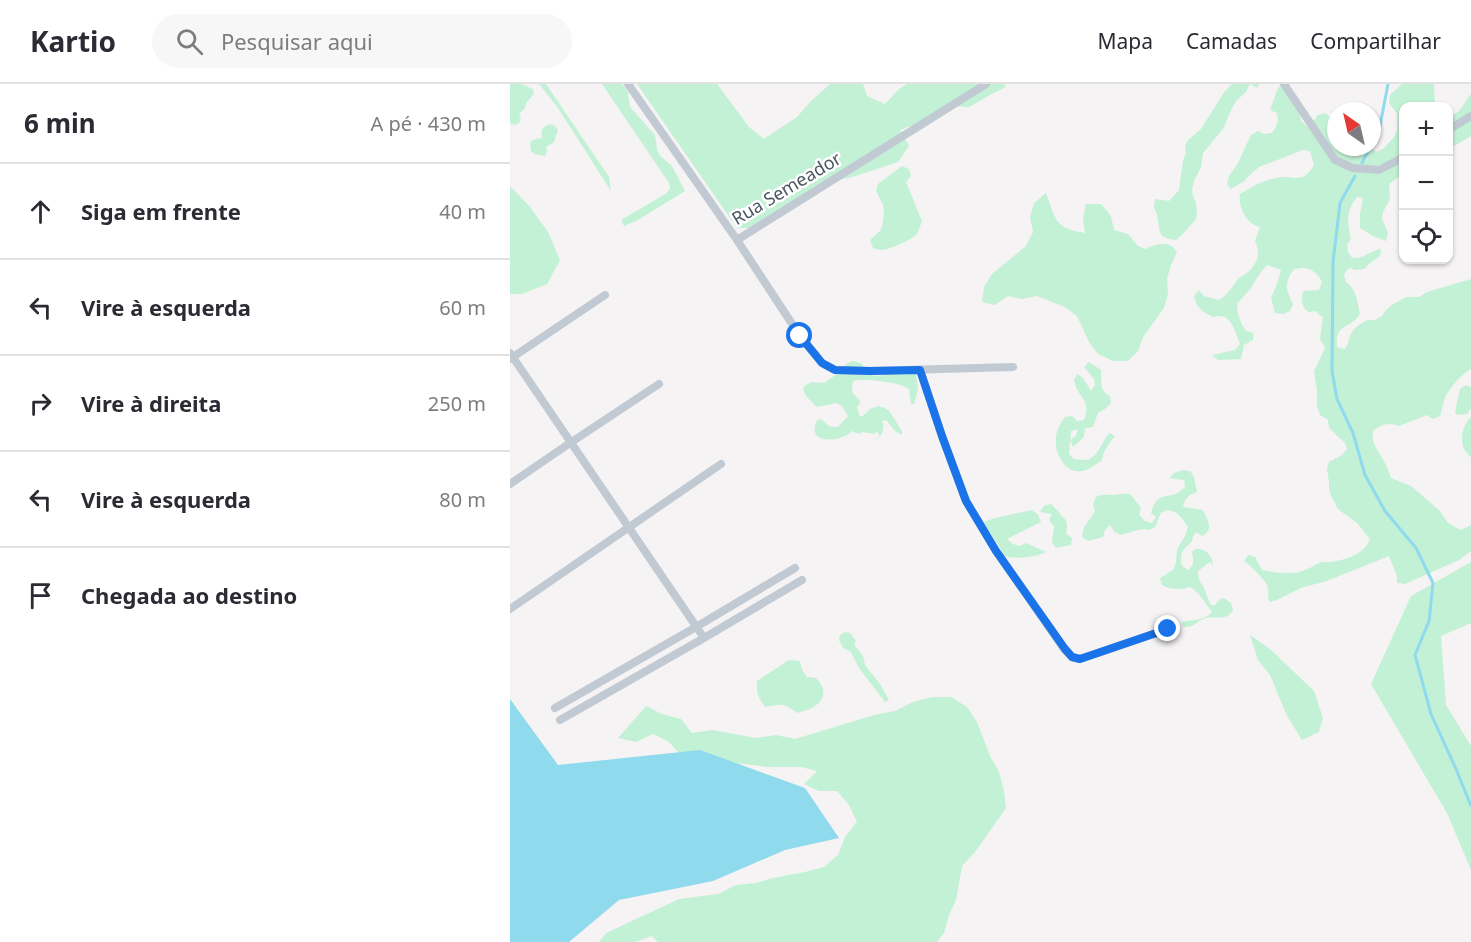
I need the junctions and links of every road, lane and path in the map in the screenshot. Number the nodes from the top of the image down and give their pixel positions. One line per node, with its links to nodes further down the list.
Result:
1 (628, 84): 7 (street, Rua Semeador)
2 (1284, 84): 6 (street)
3 (984, 85): 7 (street, Rua Semeador)
4 (1471, 116): 5 (street)
5 (1453, 127)
6 (1399, 160)
7 (737, 240): 11 (street)
8 (604, 295): 9 (street)
9 (511, 356): 13 (street)
10 (1013, 367): 11 (street)
11 (920, 370): 21 (street)
12 (659, 384): 13 (street)
13 (570, 442): 15 (street); 16 (street)
14 (721, 464): 16 (street)
15 (510, 484)
16 (629, 527): 19 (street); 20 (street)
17 (795, 568): 20 (street)
18 (802, 579): 22 (street)
19 (510, 609)
20 (696, 627): 22 (street); 23 (street)
21 (1168, 629)
22 (704, 638): 24 (street)
23 (555, 708)
24 (560, 720)

